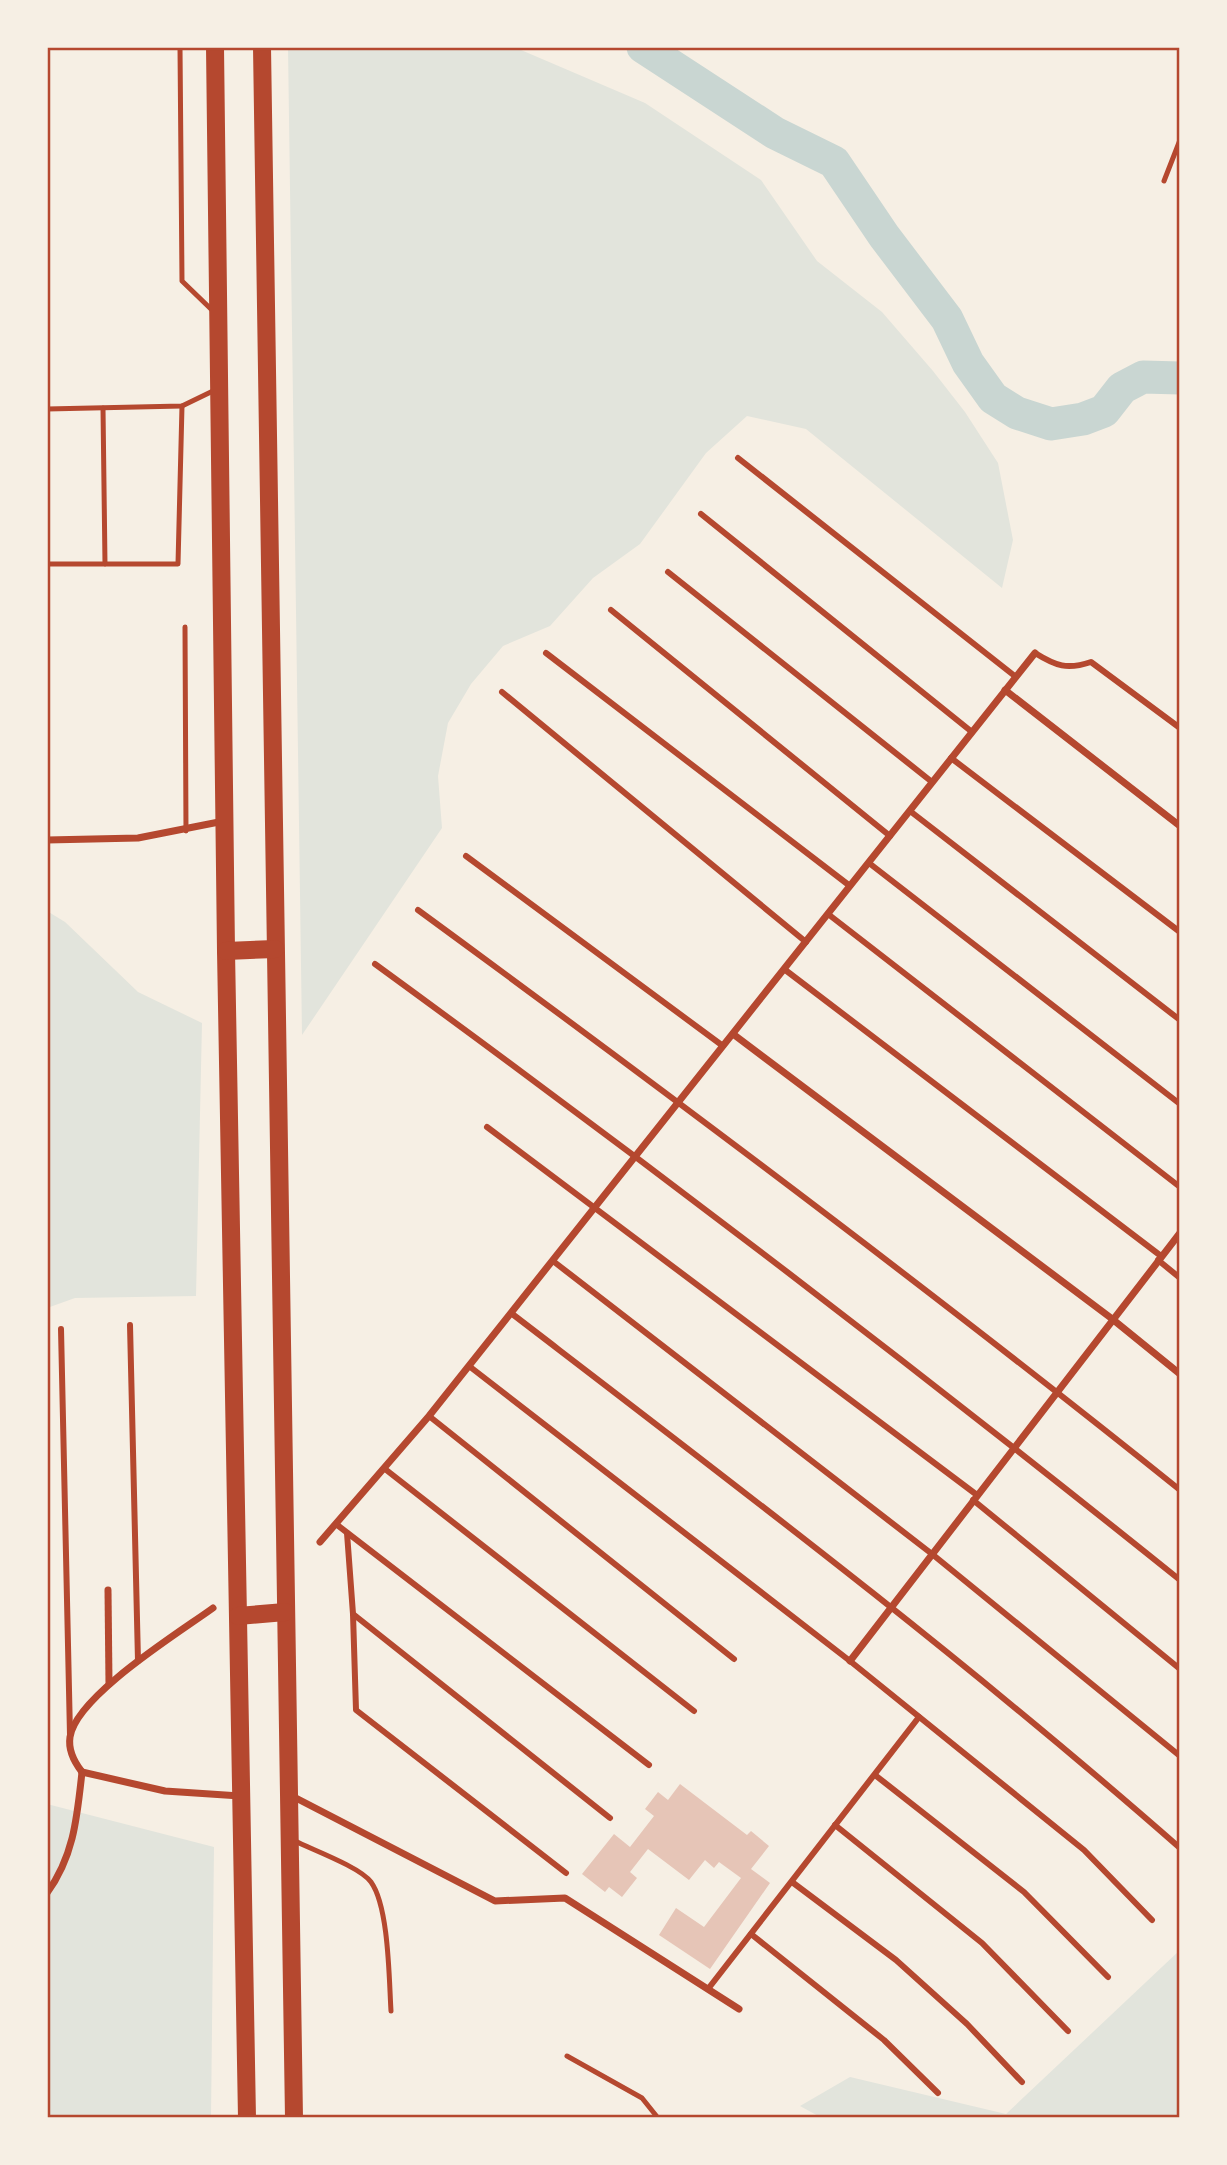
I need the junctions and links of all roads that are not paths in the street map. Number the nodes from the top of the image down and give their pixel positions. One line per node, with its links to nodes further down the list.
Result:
1 (180, 47): 6 (lane)
2 (215, 47): 6 (highway)
3 (262, 47): 40 (highway)
4 (1180, 140): 5 (lane)
5 (1164, 181)
6 (220, 318): 7 (highway)
7 (221, 387): 8 (lane); 28 (highway)
8 (183, 406): 9 (lane); 14 (lane)
9 (103, 408): 10 (lane); 14 (lane)
10 (47, 409)
11 (738, 458): 20 (street)
12 (701, 514): 24 (street)
13 (47, 564): 14 (lane)
14 (105, 564)
15 (668, 572): 26 (street)
16 (611, 610): 31 (street)
17 (185, 626): 30 (lane)
18 (546, 653): 35 (street)
19 (1035, 653): 20 (street); 23 (street)
20 (1016, 677): 21 (street)
21 (1005, 690): 24 (street); 29 (street)
22 (502, 692): 39 (street)
23 (1180, 728)
24 (972, 732): 25 (street)
25 (951, 758): 26 (street); 38 (street)
26 (932, 782): 27 (street)
27 (910, 811): 31 (street); 44 (street)
28 (224, 821): 30 (street); 41 (highway)
29 (1180, 826)
30 (186, 831): 32 (street)
31 (890, 836): 34 (street)
32 (47, 840)
33 (466, 856): 46 (street)
34 (869, 863): 35 (street); 48 (street)
35 (850, 886): 37 (street)
36 (418, 910): 47 (street)
37 (828, 914): 39 (street); 51 (street)
38 (1180, 932)
39 (806, 942): 43 (street)
40 (275, 949): 41 (highway); 77 (highway)
41 (226, 951): 79 (highway)
42 (375, 964): 50 (street)
43 (785, 969): 45 (street); 54 (street)
44 (1180, 1020)
45 (733, 1034): 46 (street); 58 (street)
46 (723, 1046): 47 (street)
47 (679, 1102): 50 (street); 63 (street)
48 (1180, 1104)
49 (487, 1128): 52 (street)
50 (637, 1154): 52 (street); 65 (street)
51 (1180, 1187)
52 (596, 1206): 55 (street); 68 (street)
53 (1180, 1233): 54 (street)
54 (1159, 1258): 56 (street); 58 (street)
55 (552, 1261): 57 (street); 72 (street)
56 (1180, 1278)
57 (511, 1313): 61 (street); 75 (street)
58 (1111, 1318): 62 (street); 63 (street)
59 (130, 1325): 81 (street)
60 (61, 1329): 87 (street)
61 (469, 1366): 64 (street); 82 (street)
62 (1180, 1374)
63 (1057, 1391): 65 (street); 67 (street)
64 (429, 1416): 66 (street); 80 (street)
65 (1014, 1447): 68 (street); 73 (street)
66 (385, 1469): 69 (street); 85 (street)
67 (1180, 1490)
68 (975, 1498): 72 (street); 83 (street)
69 (336, 1524): 70 (street); 71 (street)
70 (347, 1533): 78 (street); 89 (street)
71 (320, 1542)
72 (932, 1554): 75 (street); 88 (street)
73 (1180, 1580)
74 (108, 1590): 84 (street)
75 (892, 1606): 82 (street); 97 (street)
76 (213, 1608): 81 (street)
77 (285, 1612): 79 (highway); 92 (highway)
78 (353, 1614): 94 (street); 98 (street)
79 (238, 1616): 93 (highway)
80 (734, 1659)
81 (138, 1661): 84 (street)
82 (850, 1661): 86 (street)
83 (1180, 1669)
84 (109, 1684): 87 (street)
85 (694, 1711)
86 (919, 1717): 91 (street); 101 (street)
87 (69, 1737): 90 (street)
88 (1180, 1756)
89 (649, 1765)
90 (82, 1772): 93 (street); 100 (street)
91 (875, 1775): 95 (street); 103 (street)
92 (288, 1794): 96 (highway); 104 (street)
93 (241, 1796): 111 (highway)
94 (610, 1818)
95 (835, 1825): 99 (street); 107 (street)
96 (289, 1838): 106 (lane); 112 (highway)
97 (1180, 1848)
98 (566, 1873)
99 (792, 1882): 102 (street); 109 (street)
100 (47, 1893)
101 (1152, 1920)
102 (751, 1934): 104 (street); 110 (street)
103 (1108, 1977)
104 (708, 1989): 105 (street)
105 (739, 2008)
106 (391, 2011)
107 (1068, 2031)
108 (567, 2056): 113 (lane)
109 (1022, 2082)
110 (938, 2093)
111 (247, 2118)
112 (294, 2118)
113 (657, 2118)

